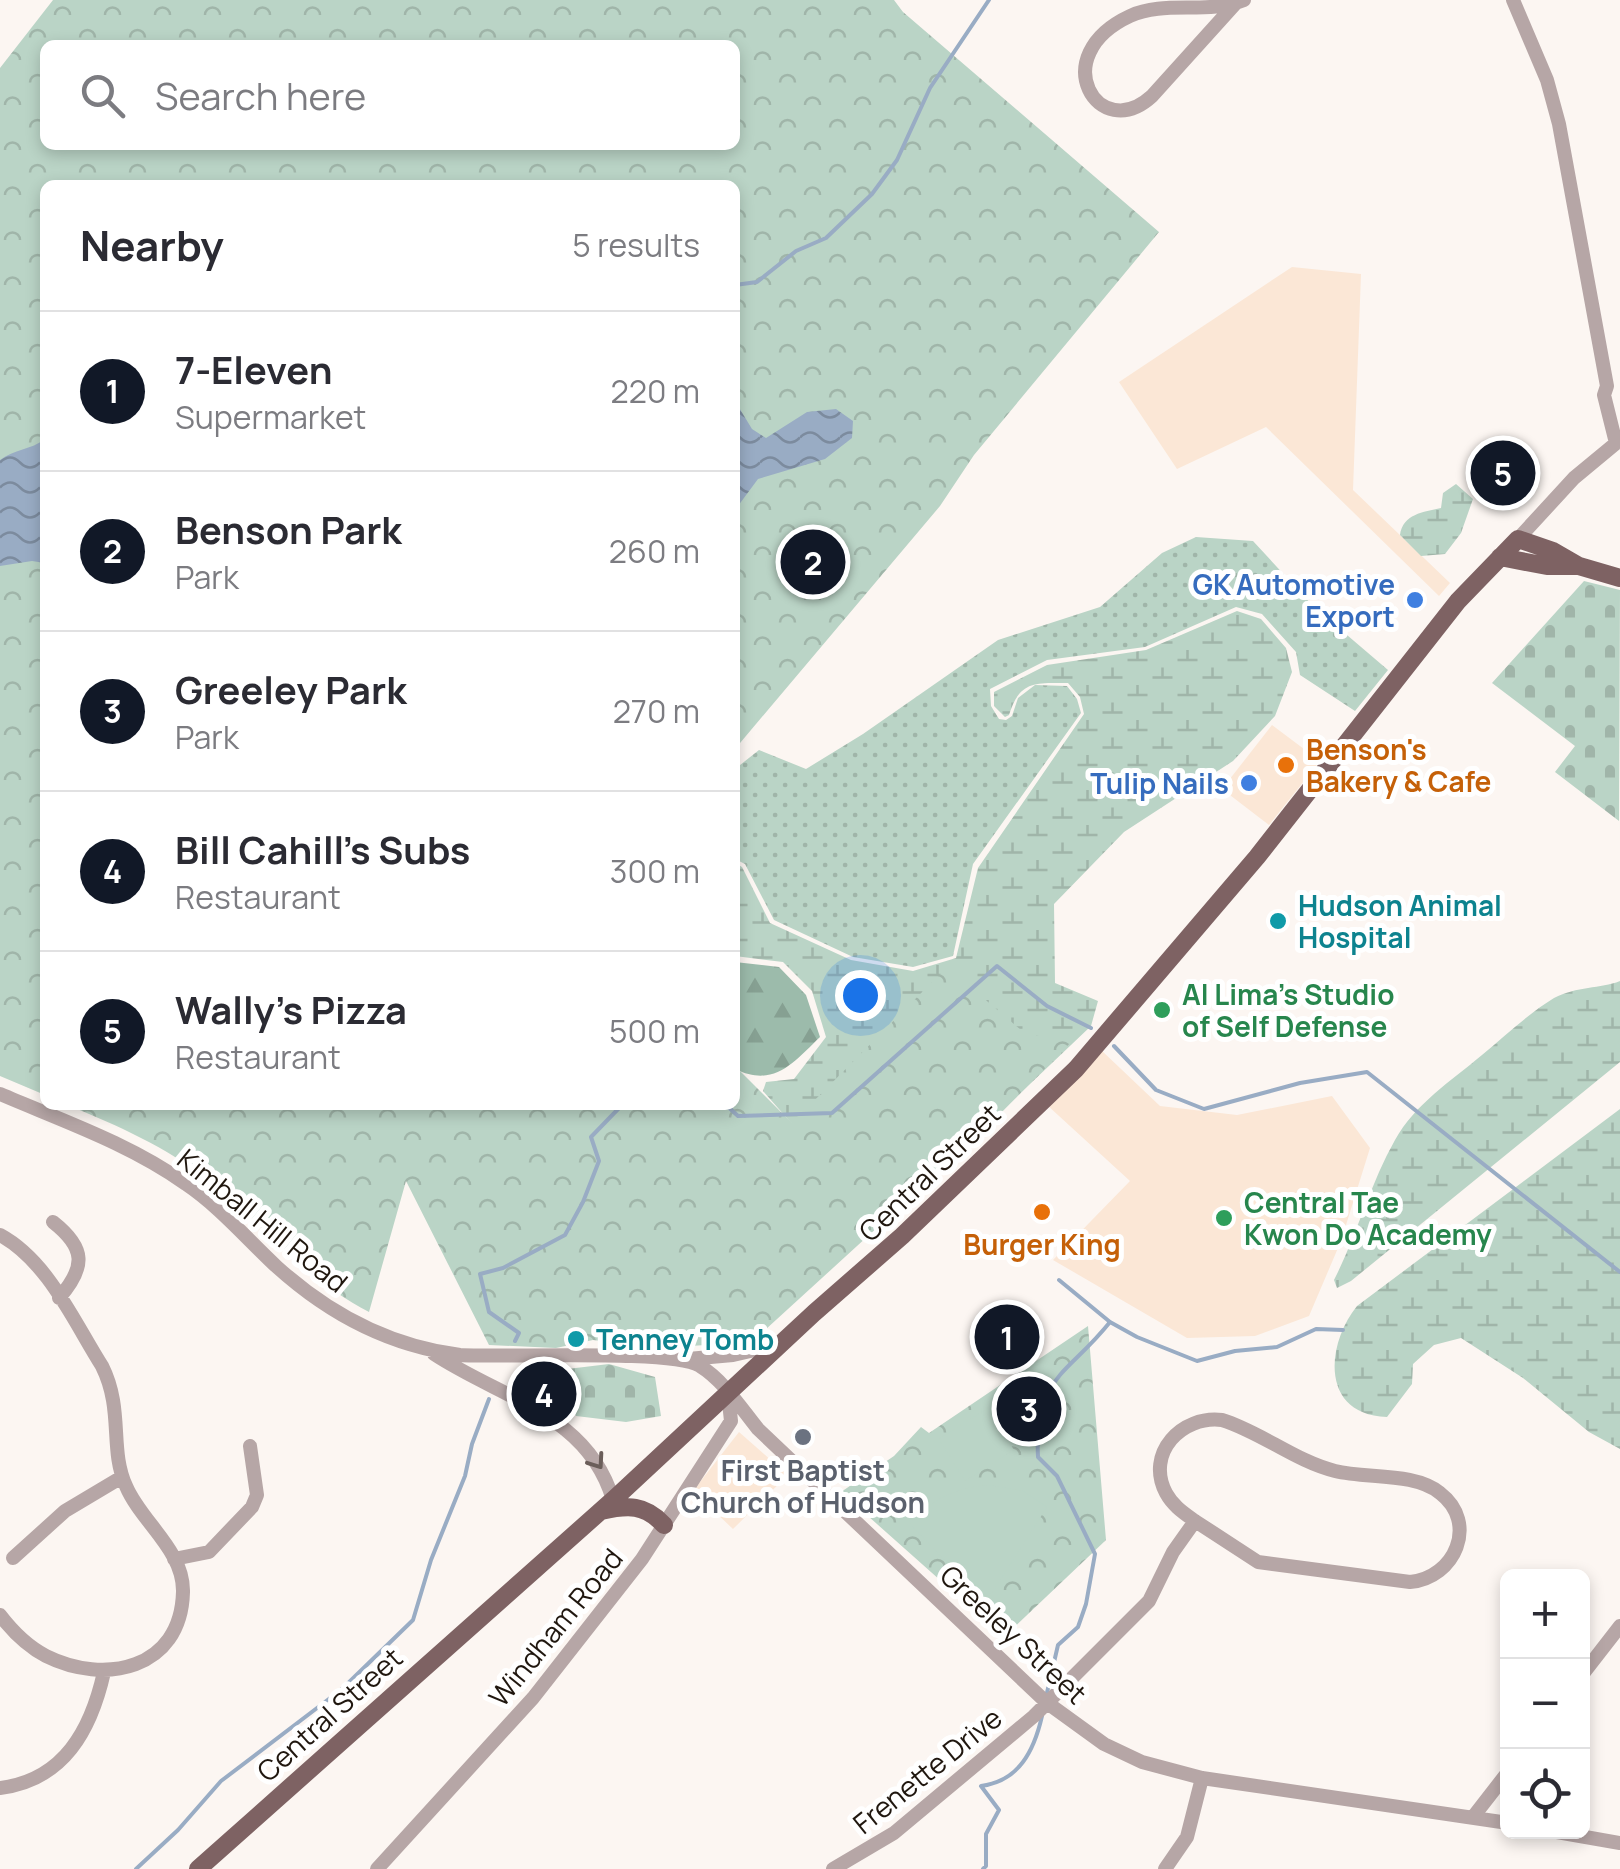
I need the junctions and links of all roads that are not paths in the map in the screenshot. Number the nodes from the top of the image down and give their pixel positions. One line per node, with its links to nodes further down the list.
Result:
1 (1513, 0): 3 (street)
2 (1239, 2): 2 (street)
3 (1618, 441): 4 (street, Central Street)
4 (1518, 539): 5 (main road, Central Street); 6 (main road)
5 (1500, 557): 6 (main road); 12 (main road, Central Street)
6 (1579, 566): 7 (main road)
7 (1620, 578)
8 (0, 1094): 13 (street, Kimball Hill Road)
9 (53, 1222): 11 (street)
10 (0, 1235): 11 (street)
11 (59, 1298): 17 (street)
12 (780, 1344): 14 (street, Kimball Hill Road); 15 (main road, Central Street)
13 (430, 1351): 14 (street, Kimball Hill Road); 18 (street, one-way to 18)
14 (681, 1359): 15 (street)
15 (728, 1392): 18 (main road, Central Street); 20 (street, Windham Road); 27 (street, Greeley Street)
16 (250, 1446): 22 (street)
17 (122, 1477): 21 (street); 22 (street)
18 (607, 1505): 20 (main road); 35 (main road, Central Street)
19 (1195, 1521): 19 (street); 27 (street, Frenette Drive)
20 (664, 1525): 36 (street, Windham Road)
21 (13, 1558)
22 (174, 1559): 26 (street)
23 (0, 1615): 26 (street)
24 (1620, 1626): 25 (street)
25 (1590, 1664)
26 (104, 1672): 30 (street)
27 (1046, 1702): 28 (street, Greeley Street); 37 (street, Frenette Drive)
28 (1202, 1778): 31 (street, Greeley Street); 38 (street)
29 (1500, 1782): 31 (street)
30 (0, 1788)
31 (1473, 1817): 32 (street, Greeley Street)
32 (1500, 1822)
33 (1590, 1838): 34 (street)
34 (1620, 1843)
35 (198, 1869)
36 (377, 1869)
37 (833, 1869)
38 (1165, 1869)

